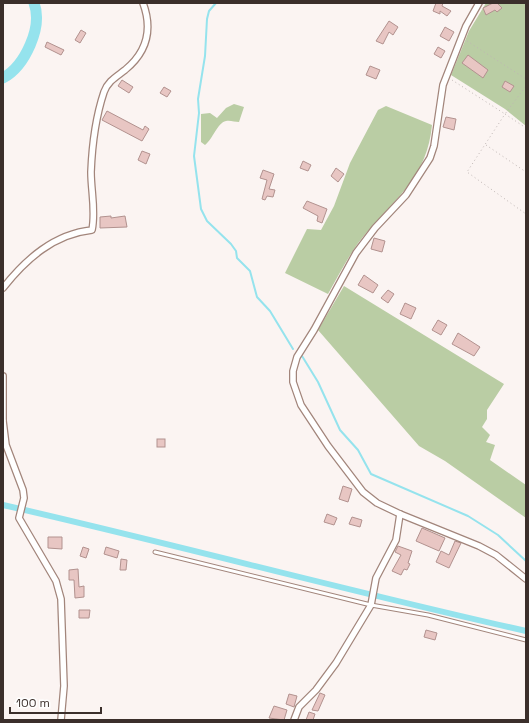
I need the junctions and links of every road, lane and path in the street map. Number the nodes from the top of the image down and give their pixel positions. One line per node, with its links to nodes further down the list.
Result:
1 (143, 3): 12 (street)
2 (479, 3): 3 (street)
3 (462, 37): 4 (street); 5 (path)
4 (446, 77): 7 (path); 15 (street)
5 (526, 79)
6 (526, 86): 7 (path)
7 (505, 114): 8 (path); 9 (path)
8 (526, 128)
9 (486, 145): 10 (path); 11 (path)
10 (526, 172)
11 (526, 214)
12 (3, 288)
13 (3, 376): 14 (street)
14 (3, 421): 20 (street)
15 (400, 514): 17 (street); 18 (street)
16 (155, 552): 18 (lane)
17 (526, 578)
18 (371, 605): 19 (lane); 21 (street)
19 (526, 640)
20 (61, 720)
21 (294, 720)

